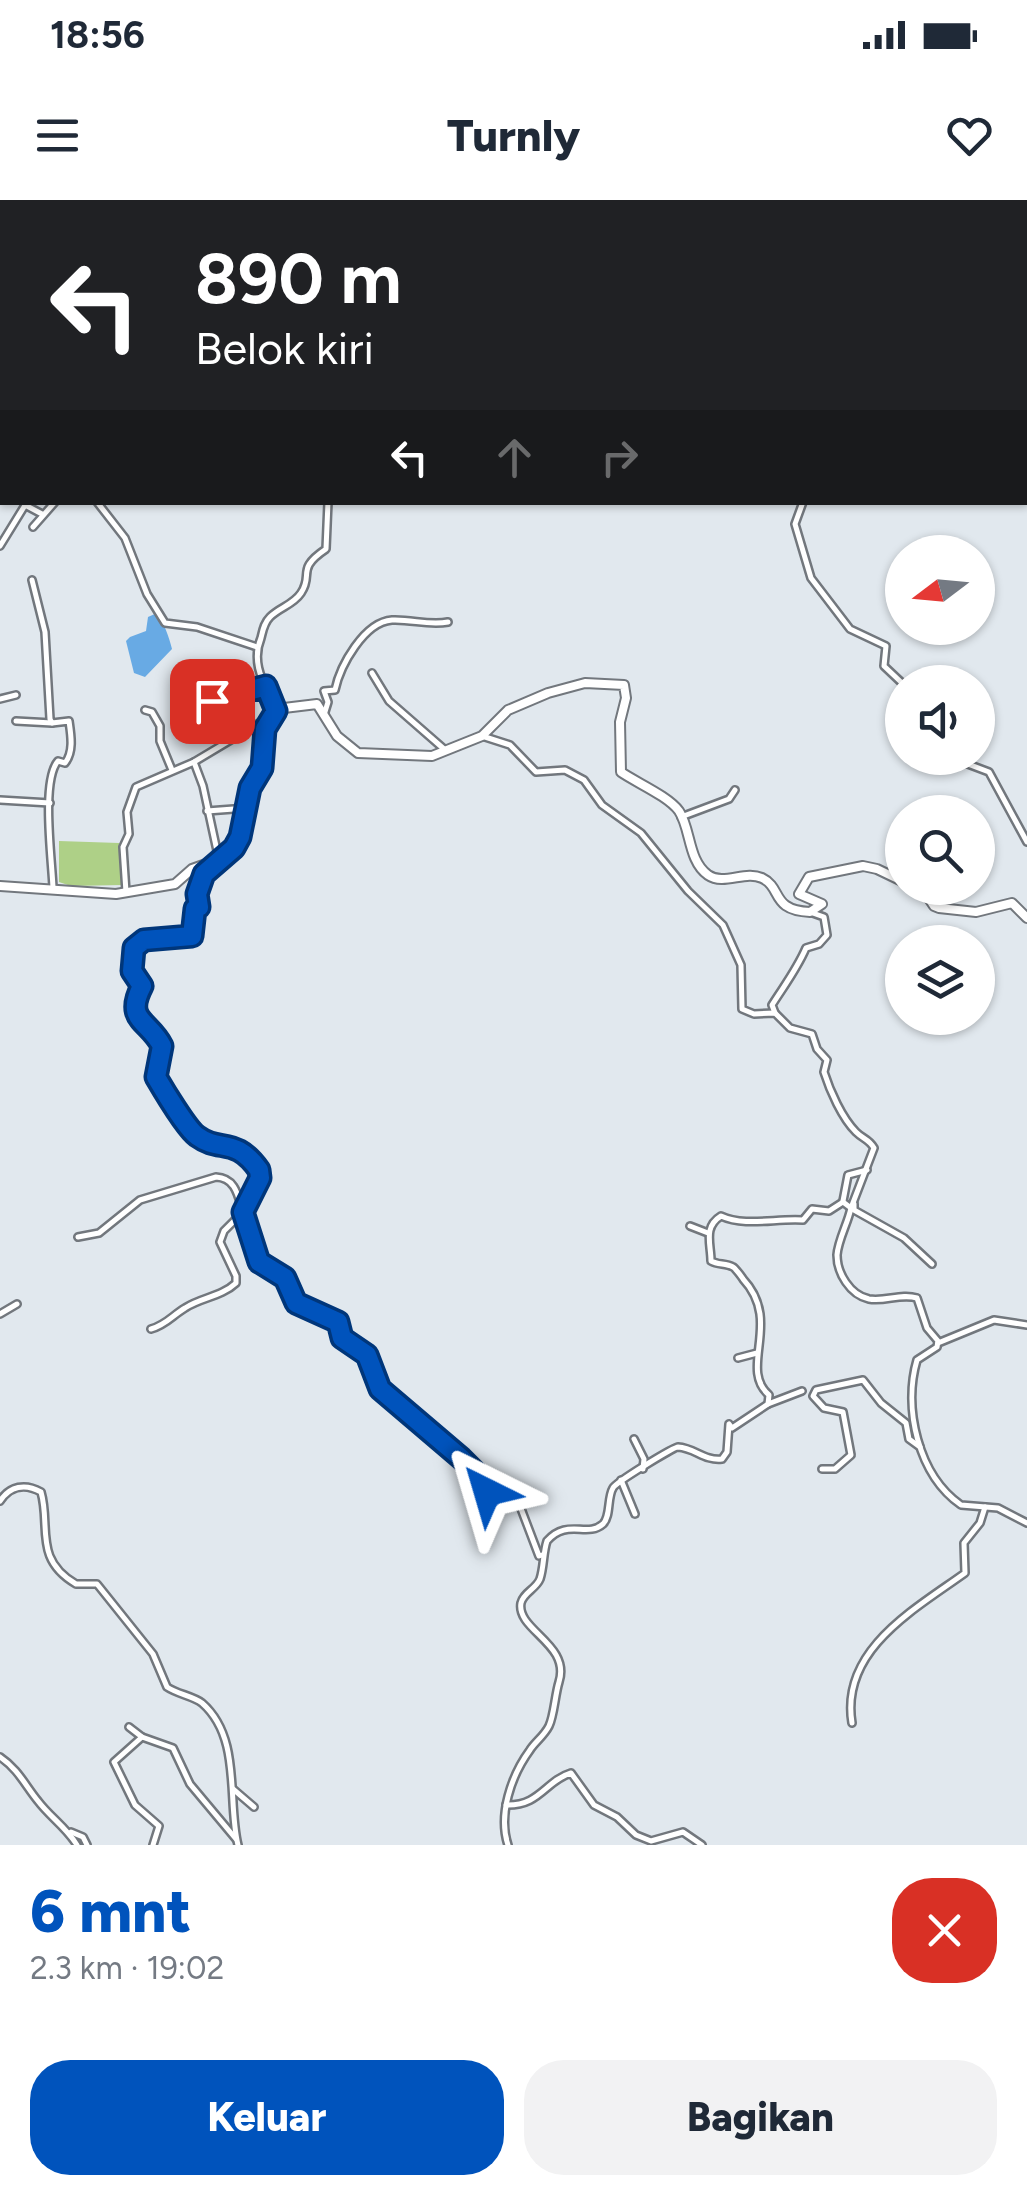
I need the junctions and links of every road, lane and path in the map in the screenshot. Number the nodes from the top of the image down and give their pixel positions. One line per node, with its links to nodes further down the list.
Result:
1 (25, 505): 9 (street)
2 (28, 505): 7 (street)
3 (52, 505): 7 (street)
4 (101, 505): 12 (street)
5 (328, 505): 12 (street)
6 (802, 505): 13 (street)
7 (42, 514): 8 (street)
8 (33, 527)
9 (0, 546)
10 (32, 580): 23 (street)
11 (448, 622): 21 (street)
12 (256, 648): 15 (street)
13 (885, 667)
14 (372, 673): 26 (street)
15 (266, 686): 18 (street); 20 (street)
16 (16, 695): 17 (street)
17 (0, 699)
18 (202, 703)
19 (144, 710): 27 (street)
20 (274, 714): 21 (street); 28 (street); 34 (street)
21 (324, 716): 26 (street)
22 (16, 721): 23 (street)
23 (52, 723): 33 (street)
24 (482, 736): 26 (street); 36 (street); 46 (street)
25 (157, 750): 27 (street)
26 (446, 751)
27 (167, 753): 29 (street)
28 (194, 762): 29 (street); 35 (street)
29 (172, 770): 42 (street)
30 (991, 775): 37 (street)
31 (735, 790): 36 (street)
32 (0, 800): 33 (street)
33 (50, 804): 41 (street)
34 (246, 808): 35 (street); 38 (street)
35 (207, 811): 38 (street)
36 (681, 817): 44 (street)
37 (1027, 842)
38 (218, 860): 42 (street); 51 (street)
39 (885, 874): 44 (street)
40 (0, 886): 41 (street)
41 (53, 888): 42 (street)
42 (126, 892)
43 (933, 905): 45 (street)
44 (810, 912): 46 (street)
45 (1027, 918)
46 (775, 1014): 47 (street)
47 (867, 1170): 48 (street); 49 (street)
48 (856, 1196): 50 (street); 55 (street)
49 (842, 1202): 50 (street); 53 (street)
50 (851, 1208): 60 (street)
51 (243, 1212): 54 (street); 59 (street); 74 (street)
52 (690, 1226): 53 (street)
53 (708, 1232): 61 (street)
54 (78, 1237)
55 (932, 1264)
56 (17, 1304): 57 (street)
57 (0, 1314)
58 (1027, 1325): 60 (street)
59 (152, 1329)
60 (938, 1342): 66 (street)
61 (757, 1353): 62 (street); 64 (street)
62 (738, 1358)
63 (802, 1391): 64 (street)
64 (768, 1404): 67 (street)
65 (634, 1439): 67 (street)
66 (920, 1447): 68 (street); 71 (street)
67 (642, 1468): 69 (street)
68 (822, 1469)
69 (621, 1480): 72 (street); 74 (street)
70 (0, 1502): 79 (street)
71 (985, 1507): 73 (street); 75 (street)
72 (634, 1514)
73 (1027, 1522)
74 (542, 1555): 80 (street)
75 (852, 1723)
76 (129, 1728): 77 (street)
77 (142, 1737): 83 (street); 86 (street)
78 (0, 1757): 82 (street)
79 (233, 1789): 81 (street); 83 (street)
80 (506, 1805): 87 (street); 88 (street)
81 (254, 1806)
82 (68, 1831): 84 (street); 85 (street)
83 (237, 1842)
84 (77, 1845)
85 (87, 1845)
86 (153, 1845)
87 (508, 1845)
88 (702, 1845)

